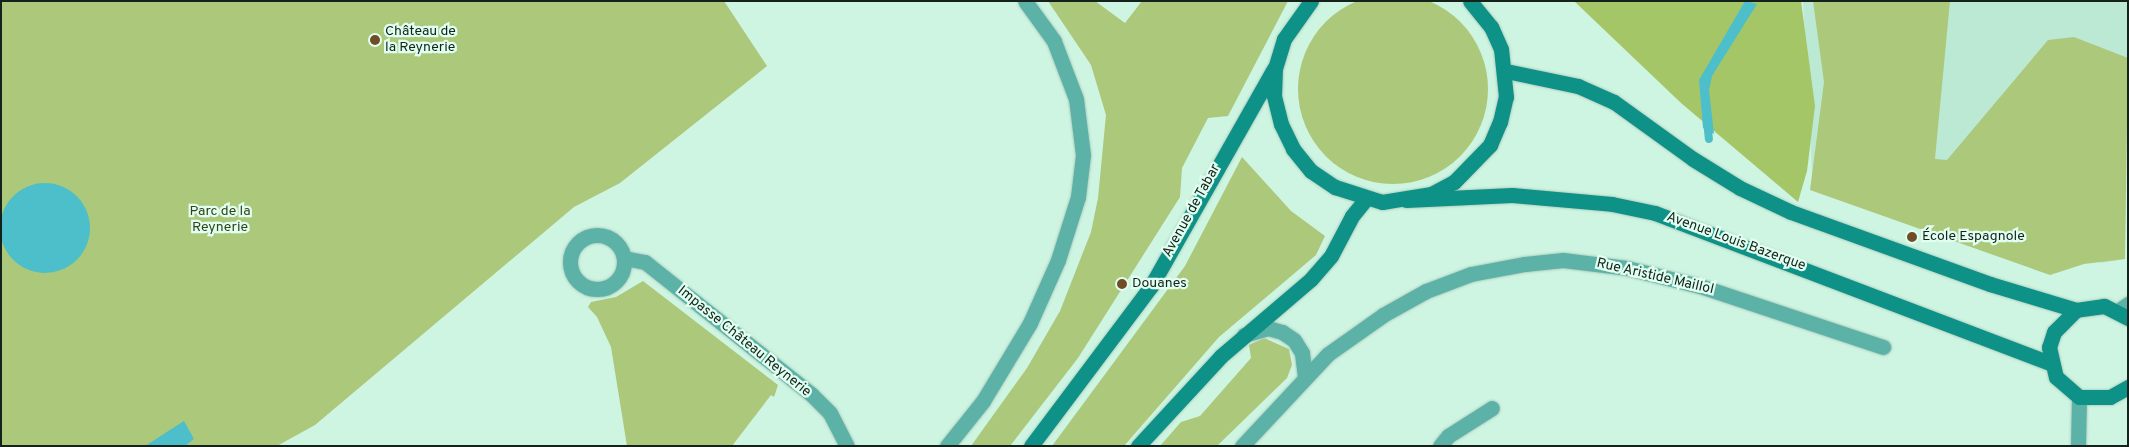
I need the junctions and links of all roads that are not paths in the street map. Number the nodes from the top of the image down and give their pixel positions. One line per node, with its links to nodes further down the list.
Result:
1 (1025, 1): 19 (street)
2 (1311, 1): 4 (main road)
3 (1474, 4): 5 (main road)
4 (1275, 68): 6 (main road); 20 (main road, Avenue de Tabar)
5 (1506, 71): 7 (main road); 9 (main road)
6 (1365, 200): 7 (main road, Avenue Louis Bazerque); 11 (main road)
7 (1406, 200): 13 (main road, Avenue Louis Bazerque)
8 (624, 258): 18 (street, Impasse Château Reynerie)
9 (2076, 310): 10 (main road); 13 (main road)
10 (2124, 311)
11 (1242, 335): 14 (street); 21 (main road)
12 (1883, 347): 14 (street, Rue Aristide Maillol)
13 (2050, 363): 16 (main road)
14 (1305, 376): 22 (street, Rue Aristide Maillol)
15 (2127, 390): 16 (main road)
16 (2079, 397): 24 (street)
17 (1492, 408): 23 (street)
18 (847, 446)
19 (947, 446)
20 (1031, 446)
21 (1138, 446)
22 (1242, 446)
23 (1440, 446)
24 (2078, 446)

